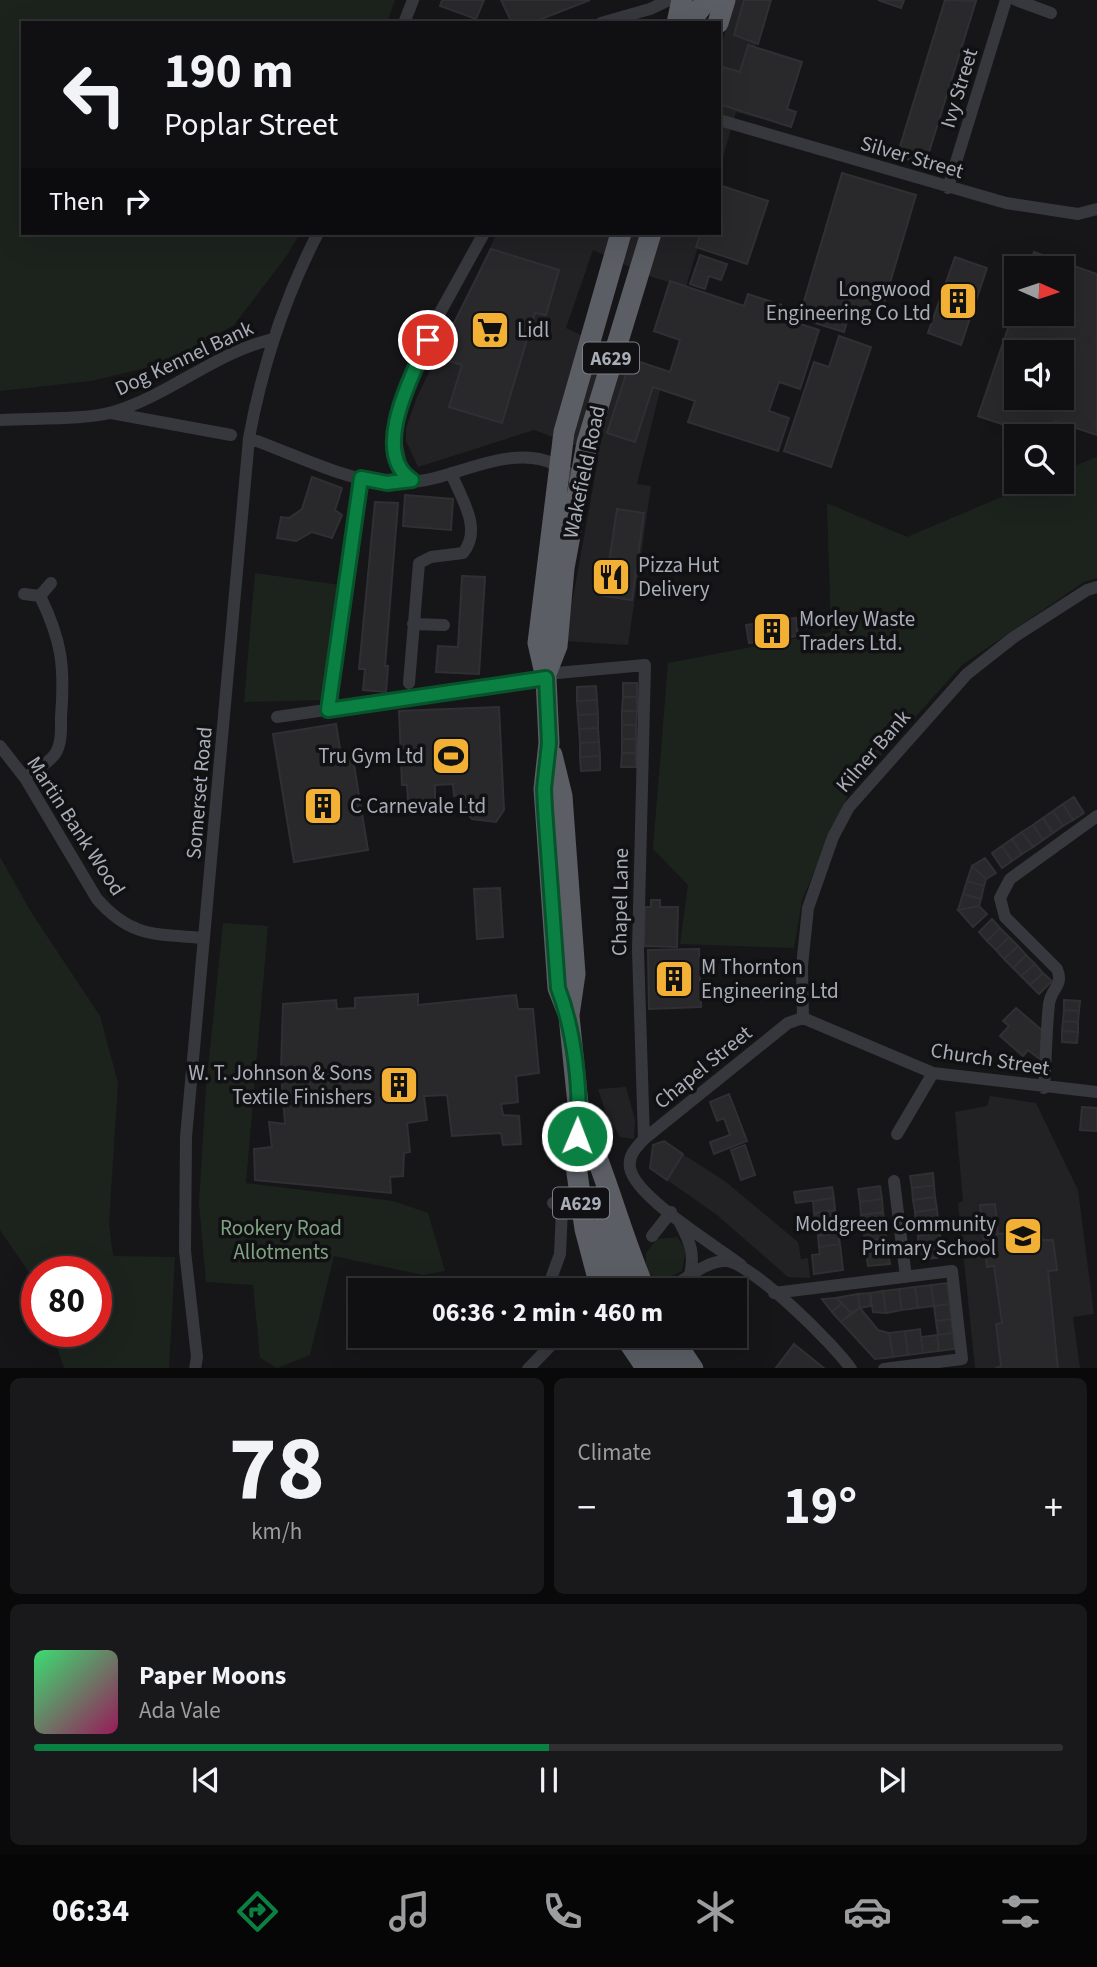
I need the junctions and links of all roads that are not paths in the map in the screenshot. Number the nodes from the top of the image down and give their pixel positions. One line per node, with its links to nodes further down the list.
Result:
1 (413, 0): 9 (street)
2 (669, 0): 10 (street)
3 (682, 0): 11 (highway)
4 (707, 0): 12 (highway)
5 (725, 0): 13 (highway)
6 (1006, 0): 15 (street, Ivy Street)
7 (1016, 0): 8 (street)
8 (1051, 13)
9 (405, 21)
10 (608, 21)
11 (677, 21)
12 (682, 21)
13 (719, 21)
14 (721, 121): 15 (street, Silver Street)
15 (948, 188): 16 (street, Silver Street)
16 (1097, 209)
17 (317, 235): 21 (street, Somerset Road)
18 (483, 235): 29 (street)
19 (620, 235): 26 (highway, Wakefield Road / A629)
20 (650, 235): 30 (highway, Wakefield Road / A629)
21 (274, 339): 22 (street, Dog Kennel Bank); 25 (street, Somerset Road)
22 (111, 413): 23 (street, Dog Kennel Bank); 24 (street, Dog Kennel Bank)
23 (0, 420)
24 (231, 435)
25 (249, 438): 28 (street); 44 (street, Somerset Road)
26 (558, 464): 27 (street); 30 (street); 37 (highway, Wakefield Road / A629)
27 (451, 473): 29 (street); 35 (street)
28 (361, 478): 29 (street); 39 (street)
29 (412, 480)
30 (579, 484): 37 (highway, Wakefield Road / A629)
31 (51, 583): 34 (street)
32 (1097, 587): 45 (street, Kilner Bank)
33 (24, 594): 34 (street)
34 (40, 596): 42 (street)
35 (413, 624): 36 (street); 38 (street)
36 (444, 625)
37 (546, 676): 39 (street); 49 (highway, Wakefield Road / A629); 51 (street, Chapel Lane)
38 (409, 682)
39 (328, 710): 40 (street)
40 (277, 718)
41 (0, 746): 42 (street, Martin Bank Wood)
42 (25, 778): 44 (street, Martin Bank Wood)
43 (1097, 816): 47 (street)
44 (204, 938): 69 (street, Somerset Road)
45 (803, 1018): 46 (street, Church Street); 51 (street, Chapel Street)
46 (933, 1073): 47 (street, Church Street); 50 (street)
47 (1044, 1088): 48 (street, Church Street)
48 (1097, 1092)
49 (579, 1114): 53 (highway, Wakefield Road / A629); 60 (highway, Wakefield Road / A629)
50 (897, 1134)
51 (644, 1139): 55 (street, Chapel Street)
52 (894, 1181): 58 (street)
53 (606, 1184): 61 (highway); 62 (highway, Wakefield Road / A629)
54 (553, 1203): 59 (street)
55 (674, 1215): 56 (street); 57 (street); 63 (street)
56 (652, 1236)
57 (741, 1265): 63 (street); 64 (street)
58 (906, 1277): 64 (street); 75 (street)
59 (552, 1278)
60 (598, 1278)
61 (618, 1278)
62 (641, 1278)
63 (689, 1278)
64 (774, 1293): 74 (street)
65 (546, 1348): 70 (street)
66 (633, 1348): 71 (highway)
67 (654, 1348): 72 (highway)
68 (679, 1348): 73 (highway)
69 (195, 1368)
70 (528, 1368)
71 (647, 1368)
72 (670, 1368)
73 (693, 1368)
74 (851, 1368)
75 (884, 1368)

